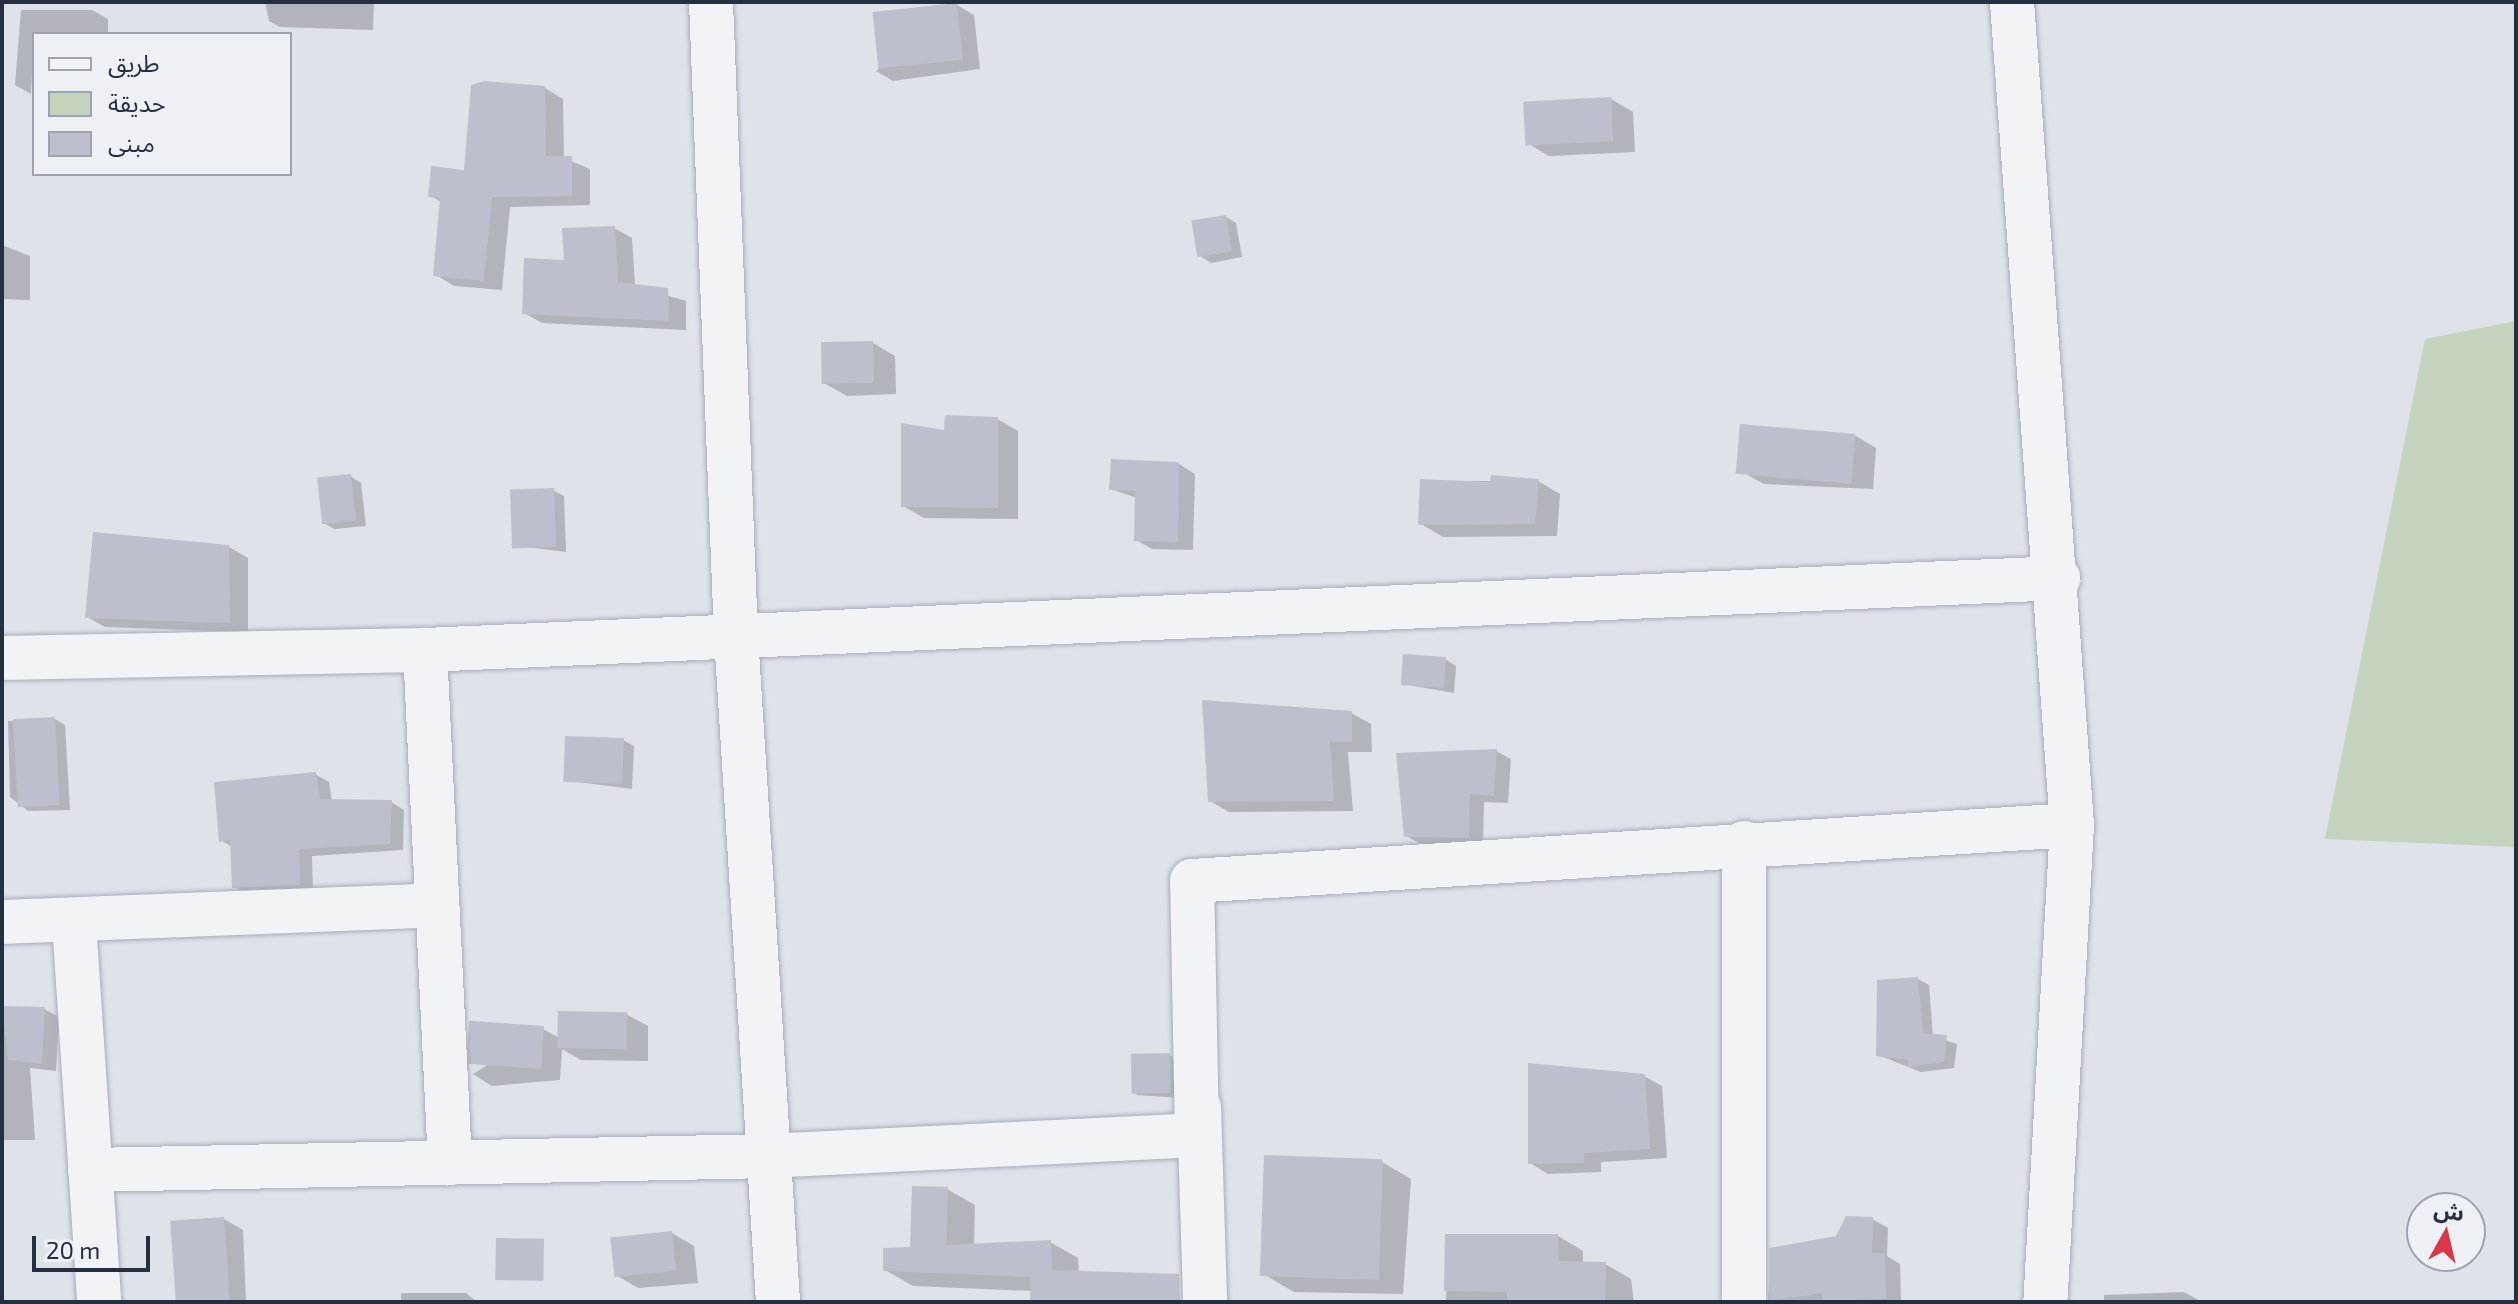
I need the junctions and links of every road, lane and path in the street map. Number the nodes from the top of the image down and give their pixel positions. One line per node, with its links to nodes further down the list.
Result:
1 (711, 2): 4 (street)
2 (2012, 2): 3 (street)
3 (2058, 578): 4 (street); 7 (street)
4 (736, 636): 5 (street); 13 (street)
5 (425, 650): 6 (street); 10 (street)
6 (2, 658)
7 (2072, 825): 8 (street); 20 (street)
8 (1744, 843): 9 (street); 19 (street)
9 (1192, 881): 13 (street); 18 (street)
10 (437, 905): 12 (street); 14 (street)
11 (2, 922): 12 (street)
12 (74, 922): 15 (street)
13 (768, 1156): 14 (street); 17 (street)
14 (450, 1163): 15 (street)
15 (90, 1170): 16 (street)
16 (99, 1302)
17 (778, 1302)
18 (1205, 1302)
19 (1744, 1302)
20 (2045, 1302)

